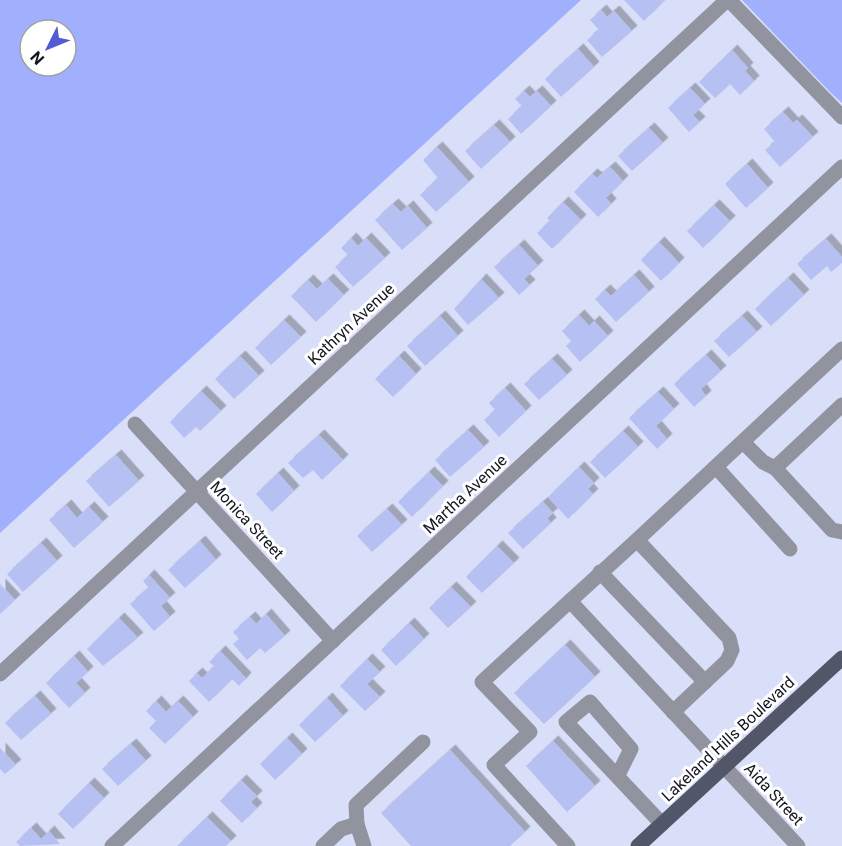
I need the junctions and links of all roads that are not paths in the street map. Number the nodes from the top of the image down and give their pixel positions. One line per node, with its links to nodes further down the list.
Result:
1 (728, 0): 2 (street); 10 (street, Kathryn Avenue)
2 (842, 117)
3 (842, 167): 16 (street, Martha Avenue)
4 (842, 349): 7 (street)
5 (842, 405): 9 (street)
6 (135, 424): 10 (street, Monica Street)
7 (743, 442): 8 (street); 9 (street)
8 (716, 467): 12 (street); 13 (street)
9 (775, 468): 11 (street)
10 (197, 493): 16 (street, Monica Street); 18 (street, Kathryn Avenue)
11 (842, 532)
12 (637, 540): 14 (street); 19 (street)
13 (790, 549)
14 (600, 572): 15 (street); 19 (street)
15 (570, 601): 20 (street, Aida Street); 29 (street)
16 (333, 641): 26 (street, Martha Avenue)
17 (842, 658): 22 (main road, Lakeland Hills Boulevard)
18 (0, 674)
19 (705, 682): 20 (street)
20 (673, 712): 22 (street, Aida Street)
21 (423, 742): 24 (street)
22 (724, 766): 25 (main road, Lakeland Hills Boulevard); 31 (street, Aida Street)
23 (618, 775): 23 (street); 25 (street)
24 (357, 824): 27 (street); 28 (street)
25 (662, 824): 30 (main road, Lakeland Hills Boulevard)
26 (112, 846)
27 (323, 846)
28 (364, 846)
29 (568, 846)
30 (638, 846)
31 (798, 846)

